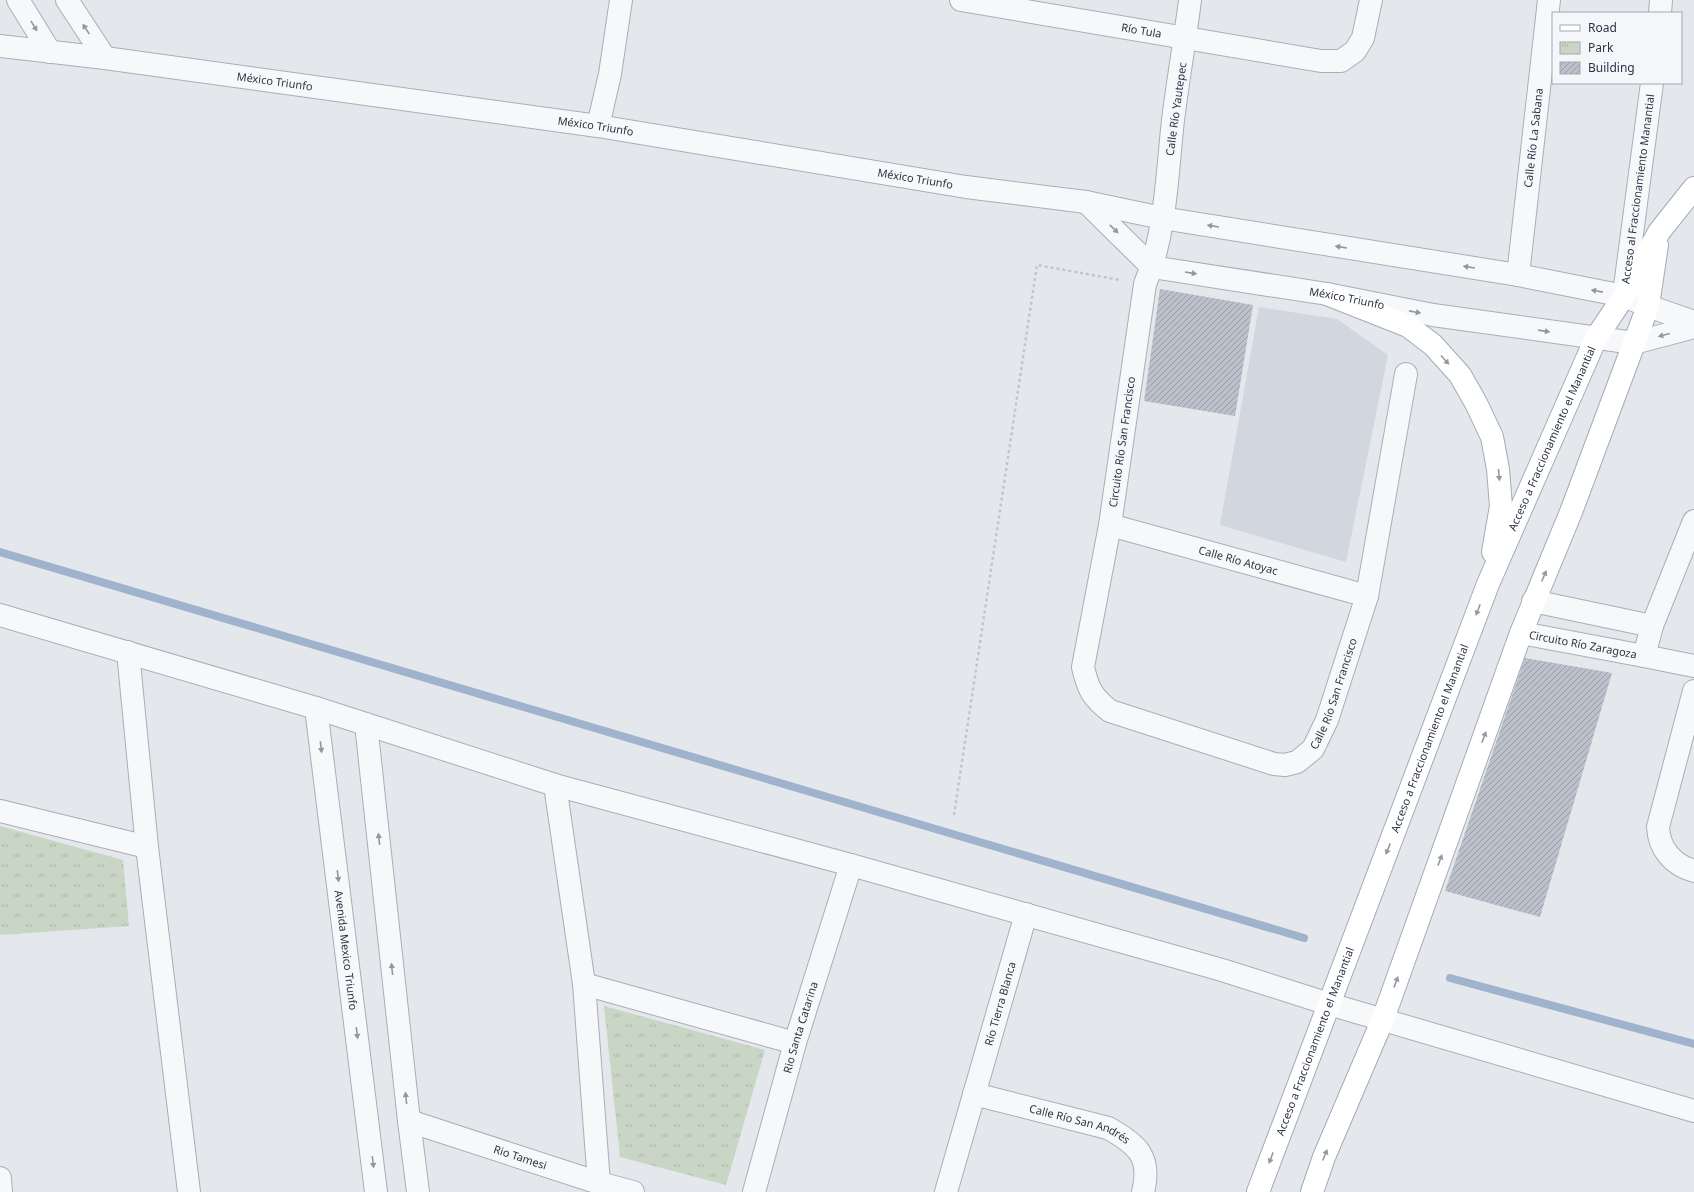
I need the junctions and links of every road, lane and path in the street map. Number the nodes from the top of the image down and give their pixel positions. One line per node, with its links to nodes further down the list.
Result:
1 (18, 0): 13 (street, one-way to 13)
2 (68, 0): 14 (street, one-way to 2)
3 (621, 0): 16 (street)
4 (961, 0): 9 (street, Río Tula)
5 (1190, 0): 11 (street, Calle Río Yautepec)
6 (1370, 0): 11 (street, Río Tula)
7 (1549, 0): 22 (street, Calle Río La Sabana)
8 (1661, 0): 10 (street)
9 (987, 2): 11 (street, Río Tula)
10 (1660, 12)
11 (1186, 37): 19 (street, Calle Río Yautepec)
12 (0, 46): 13 (street, México Triunfo)
13 (50, 52): 14 (street, México Triunfo)
14 (105, 58): 16 (street, México Triunfo)
15 (1652, 84): 24 (street, Acceso al Fraccionamiento Manantial)
16 (598, 126): 18 (street, México Triunfo)
17 (1694, 188): 20 (main road, Acceso a Fraccionamiento el Manantial)
18 (1086, 202): 19 (street, México Triunfo); 21 (street, one-way to 21)
19 (1162, 218): 21 (street, Circuito Río San Francisco); 22 (street, México Triunfo, one-way to 19)
20 (1659, 232): 24 (main road, Acceso a Fraccionamiento el Manantial); 25 (main road)
21 (1149, 275): 23 (street, México Triunfo, one-way to 23); 32 (street, Circuito Río San Francisco); 48 (path)
22 (1518, 275): 24 (street, México Triunfo, one-way to 22)
23 (1327, 294): 28 (street, México Triunfo, one-way to 28); 33 (main road, one-way to 33)
24 (1624, 296): 25 (street, México Triunfo); 28 (main road, Acceso a Fraccionamiento el Manantial)
25 (1648, 306): 26 (street, México Triunfo); 29 (main road)
26 (1694, 322)
27 (1694, 328): 29 (street, one-way to 29)
28 (1596, 338): 29 (street, México Triunfo); 33 (main road, Acceso a Fraccionamiento el Manantial)
29 (1634, 343): 35 (main road, one-way to 29)
30 (1406, 374): 34 (street, Calle Río San Francisco)
31 (1694, 521): 37 (street, Circuito Río Zaragoza)
32 (1110, 525): 34 (street, Calle Río Atoyac); 42 (street, Circuito Río San Francisco)
33 (1488, 584): 54 (main road, Acceso a Fraccionamiento el Manantial, one-way to 54)
34 (1367, 596): 42 (street, Calle Río San Francisco)
35 (1533, 601): 37 (street); 38 (main road)
36 (0, 615): 39 (street)
37 (1652, 626): 40 (street, Circuito Río Zaragoza)
38 (1521, 633): 40 (street, Circuito Río Zaragoza); 55 (main road, one-way to 38)
39 (128, 652): 44 (street); 49 (street)
40 (1644, 656): 41 (street, Circuito Río Zaragoza)
41 (1694, 666)
42 (1083, 667)
43 (1694, 691): 51 (street)
44 (316, 708): 45 (street); 64 (street, Avenida Mexico Triunfo, one-way to 64)
45 (366, 724): 46 (street); 59 (street, one-way to 45)
46 (555, 785): 50 (street); 53 (street)
47 (0, 811): 49 (street)
48 (954, 815)
49 (147, 847): 63 (street)
50 (851, 865): 52 (street); 56 (street, Rio Santa Catarina)
51 (1694, 871)
52 (1026, 914): 54 (street); 57 (street, Río Tierra Blanca)
53 (584, 984): 56 (street); 61 (street)
54 (1329, 1004): 55 (street); 70 (main road, Acceso a Fraccionamiento el Manantial, one-way to 70)
55 (1383, 1019): 58 (street); 71 (main road, one-way to 55)
56 (795, 1043): 67 (street, Rio Santa Catarina)
57 (974, 1094): 68 (street, Río Tierra Blanca); 69 (street, Calle Río San Andrés)
58 (1694, 1111)
59 (408, 1121): 61 (street, Rio Tamesi); 65 (street)
60 (0, 1178): 62 (street)
61 (599, 1183): 66 (street, Rio Tamesi)
62 (1, 1192)
63 (189, 1192)
64 (376, 1192)
65 (418, 1192)
66 (632, 1192)
67 (754, 1192)
68 (946, 1192)
69 (1143, 1192)
70 (1258, 1192)
71 (1312, 1192)

